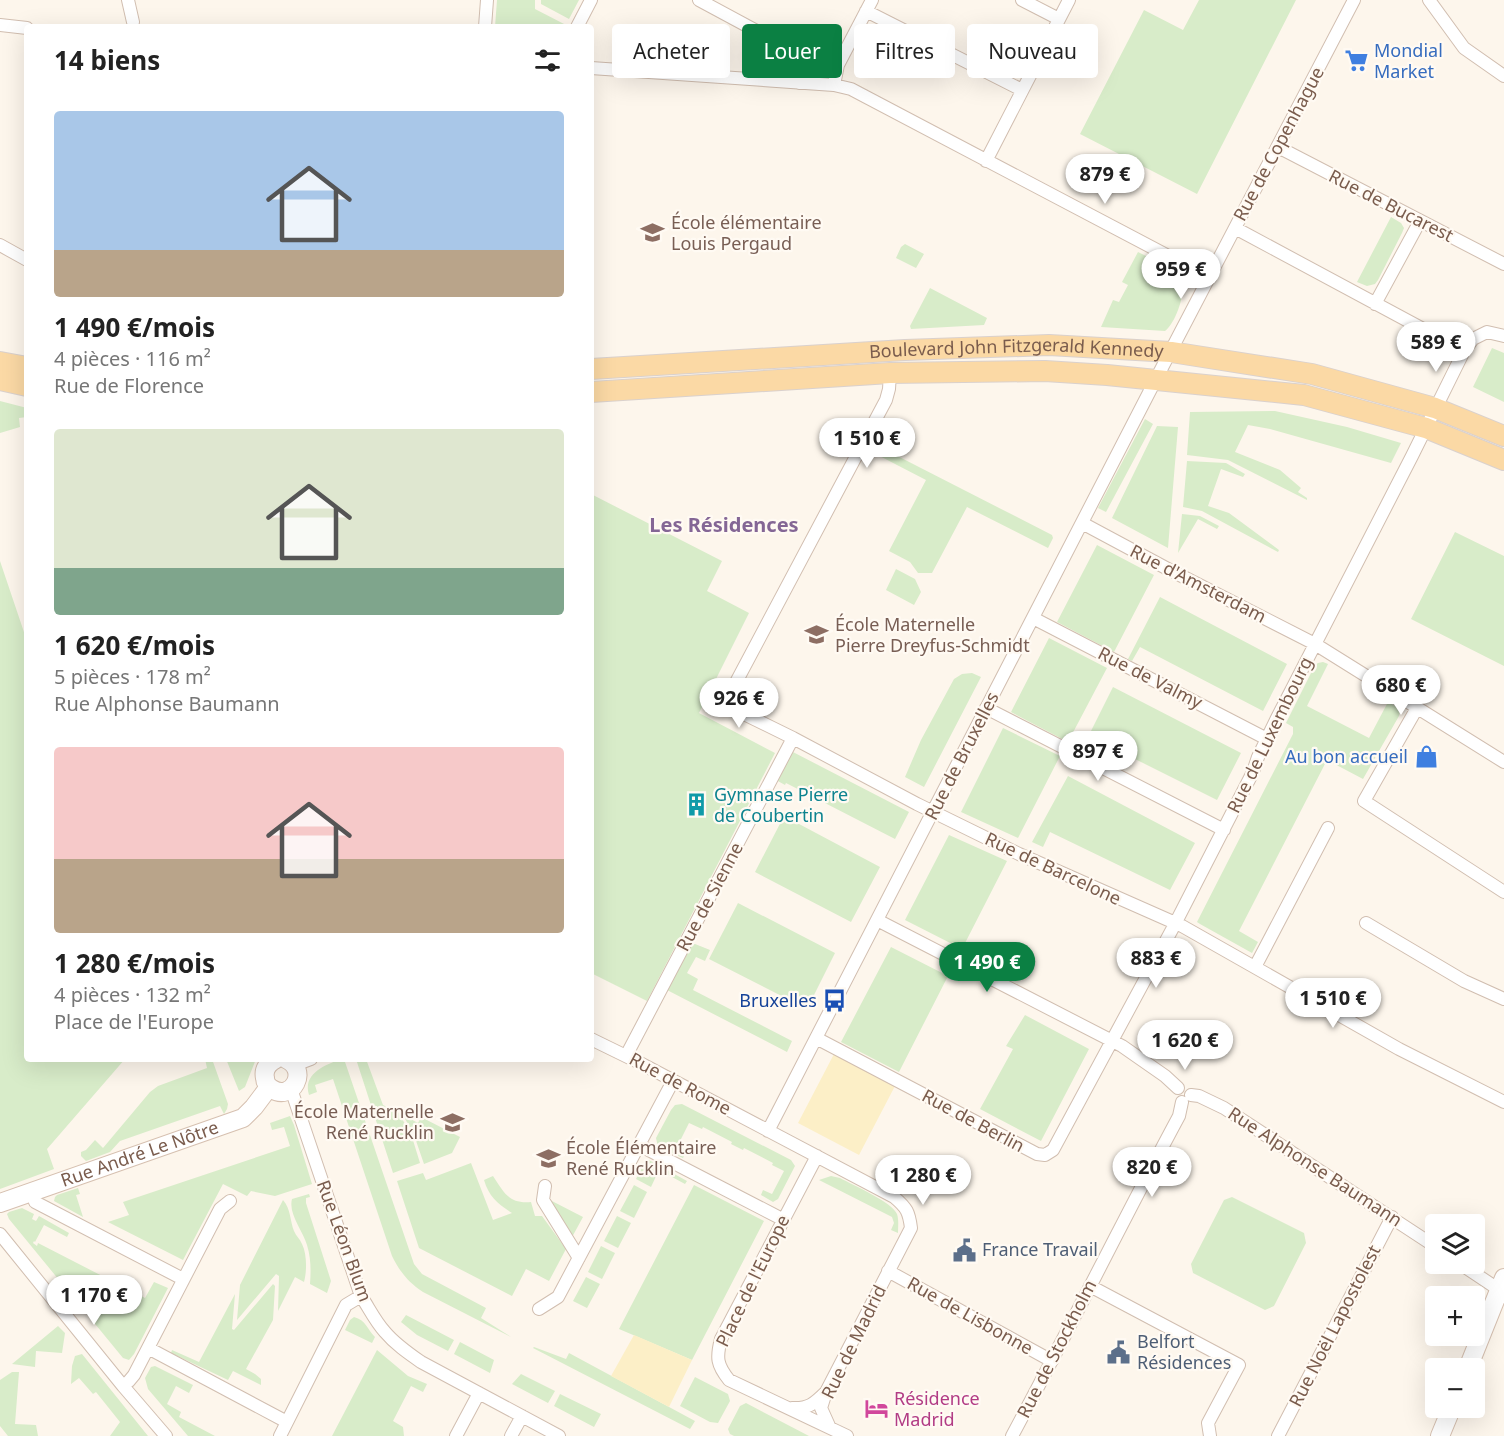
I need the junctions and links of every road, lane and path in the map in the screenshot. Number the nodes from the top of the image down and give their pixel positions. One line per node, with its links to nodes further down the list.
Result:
1 (128, 0): 11 (street)
2 (487, 0): 12 (street)
3 (591, 0): 13 (street)
4 (699, 0): 18 (street)
5 (1022, 0): 10 (street)
6 (1069, 0): 10 (street)
7 (1354, 0): 21 (street, Rue de Copenhague)
8 (1429, 0): 17 (street)
9 (869, 5): 19 (street); 20 (street)
10 (1059, 19): 20 (street)
11 (133, 24)
12 (485, 24)
13 (579, 24)
14 (0, 25): 15 (street)
15 (24, 28)
16 (594, 68): 18 (street)
17 (1504, 76)
18 (799, 82): 19 (street)
19 (834, 85): 22 (street)
20 (1022, 90): 22 (street)
21 (1278, 147): 23 (street, Rue de Bucarest); 24 (street, Rue de Copenhague)
22 (986, 161): 28 (street)
23 (1420, 221): 27 (street, Rue de Bucarest); 29 (street)
24 (1235, 228): 28 (street, Rue de Copenhague); 29 (street)
25 (0, 245): 26 (street)
26 (24, 258)
27 (1504, 264)
28 (1210, 278): 32 (street, Rue de Copenhague)
29 (1375, 304): 31 (street)
30 (1504, 336): 31 (street)
31 (1464, 351): 41 (street)
32 (1170, 352): 35 (main road, Boulevard John Fitzgerald Kennedy); 38 (street, Rue de Copenhague); 41 (main road, Boulevard John Fitzgerald Kennedy)
33 (0, 362): 34 (main road)
34 (24, 366)
35 (594, 369)
36 (890, 373): 38 (main road, Boulevard John Fitzgerald Kennedy); 40 (main road, Boulevard John Fitzgerald Kennedy); 50 (street, Rue de Barcelone)
37 (0, 380): 39 (main road)
38 (1155, 381): 42 (main road, Boulevard John Fitzgerald Kennedy); 45 (street, Rue de Bruxelles)
39 (24, 385)
40 (594, 392)
41 (1436, 408): 42 (street); 43 (main road, Boulevard John Fitzgerald Kennedy)
42 (1426, 428): 44 (main road, Boulevard John Fitzgerald Kennedy); 47 (street, Rue de Luxembourg)
43 (1504, 436)
44 (1504, 460)
45 (1082, 523): 46 (street, Rue de Bruxelles); 47 (street, Rue d'Amsterdam)
46 (1033, 618): 48 (street, Rue de Bruxelles); 51 (street, Rue de Valmy)
47 (1315, 644): 49 (street, Rue d'Amsterdam); 51 (street, Rue de Luxembourg)
48 (986, 708): 53 (street, Rue de Bruxelles); 55 (street)
49 (1416, 708): 52 (street, Rue d'Amsterdam); 56 (street)
50 (793, 738): 53 (street, Rue de Barcelone); 65 (street, Rue de Sienne)
51 (1267, 739): 55 (street, Rue de Luxembourg)
52 (1504, 762)
53 (933, 812): 57 (street, Rue de Bruxelles); 59 (street, Rue de Barcelone)
54 (1328, 828): 60 (street)
55 (1224, 830): 59 (street, Rue de Luxembourg)
56 (1504, 891)
57 (877, 920): 62 (street, Rue de Bruxelles); 64 (street)
58 (1366, 923): 61 (street)
59 (1175, 924): 60 (street, Rue de Barcelone); 64 (street, Rue de Luxembourg)
60 (1255, 967): 72 (street, Rue de Barcelone)
61 (1504, 999)
62 (816, 1038): 64 (street, Rue de Berlin); 73 (street, Rue de Bruxelles)
63 (594, 1040): 65 (street, Rue de Rome)
64 (1111, 1040): 71 (street, Rue Alphonse Baumann)
65 (626, 1056): 68 (street, Rue de Rome)
66 (270, 1062): 69 (street)
67 (297, 1062): 70 (street)
68 (673, 1081): 73 (street, Rue de Rome); 74 (street)
69 (269, 1087): 70 (street); 77 (street, Rue André Le Nôtre)
70 (291, 1089): 90 (street, Rue Léon Blum)
71 (1186, 1098): 80 (street, Rue Alphonse Baumann); 88 (street, Rue de Stockholm)
72 (1504, 1102)
73 (768, 1131): 75 (street)
74 (639, 1145): 81 (street); 84 (street)
75 (817, 1156): 81 (street, Place de l'Europe); 85 (street)
76 (545, 1186): 84 (street)
77 (32, 1192): 79 (street, Rue André Le Nôtre); 87 (street)
78 (230, 1201): 87 (street)
79 (0, 1203)
80 (1392, 1217): 83 (street, Rue Alphonse Baumann); 111 (street, Rue Noël Lapostolest)
81 (784, 1220): 98 (street, Place de l'Europe)
82 (0, 1234): 95 (street)
83 (1425, 1240)
84 (579, 1258): 91 (street)
85 (888, 1271): 94 (street, Rue de Lisbonne); 96 (street, Rue de Madrid)
86 (1479, 1274): 89 (street)
87 (183, 1279): 92 (street)
88 (1090, 1286): 94 (street, Rue de Stockholm); 110 (street)
89 (1502, 1287): 93 (street)
90 (361, 1296): 97 (street, Rue Léon Blum); 101 (street)
91 (539, 1309)
92 (148, 1348): 95 (street); 101 (street)
93 (1472, 1358)
94 (1052, 1361): 109 (street, Rue de Stockholm)
95 (123, 1386): 103 (street)
96 (826, 1392): 98 (street); 102 (street, Rue de Madrid)
97 (479, 1393): 99 (street, Rue Léon Blum); 105 (street)
98 (787, 1408): 102 (street, Place de l'Europe)
99 (522, 1416): 106 (street); 107 (street, Rue Léon Blum)
100 (1447, 1418): 112 (street)
101 (287, 1422): 104 (street)
102 (830, 1428): 108 (street, Rue de Madrid)
103 (166, 1436)
104 (279, 1436)
105 (456, 1436)
106 (511, 1436)
107 (559, 1436)
108 (847, 1436)
109 (1012, 1436)
110 (1210, 1436)
111 (1278, 1436)
112 (1440, 1436)

